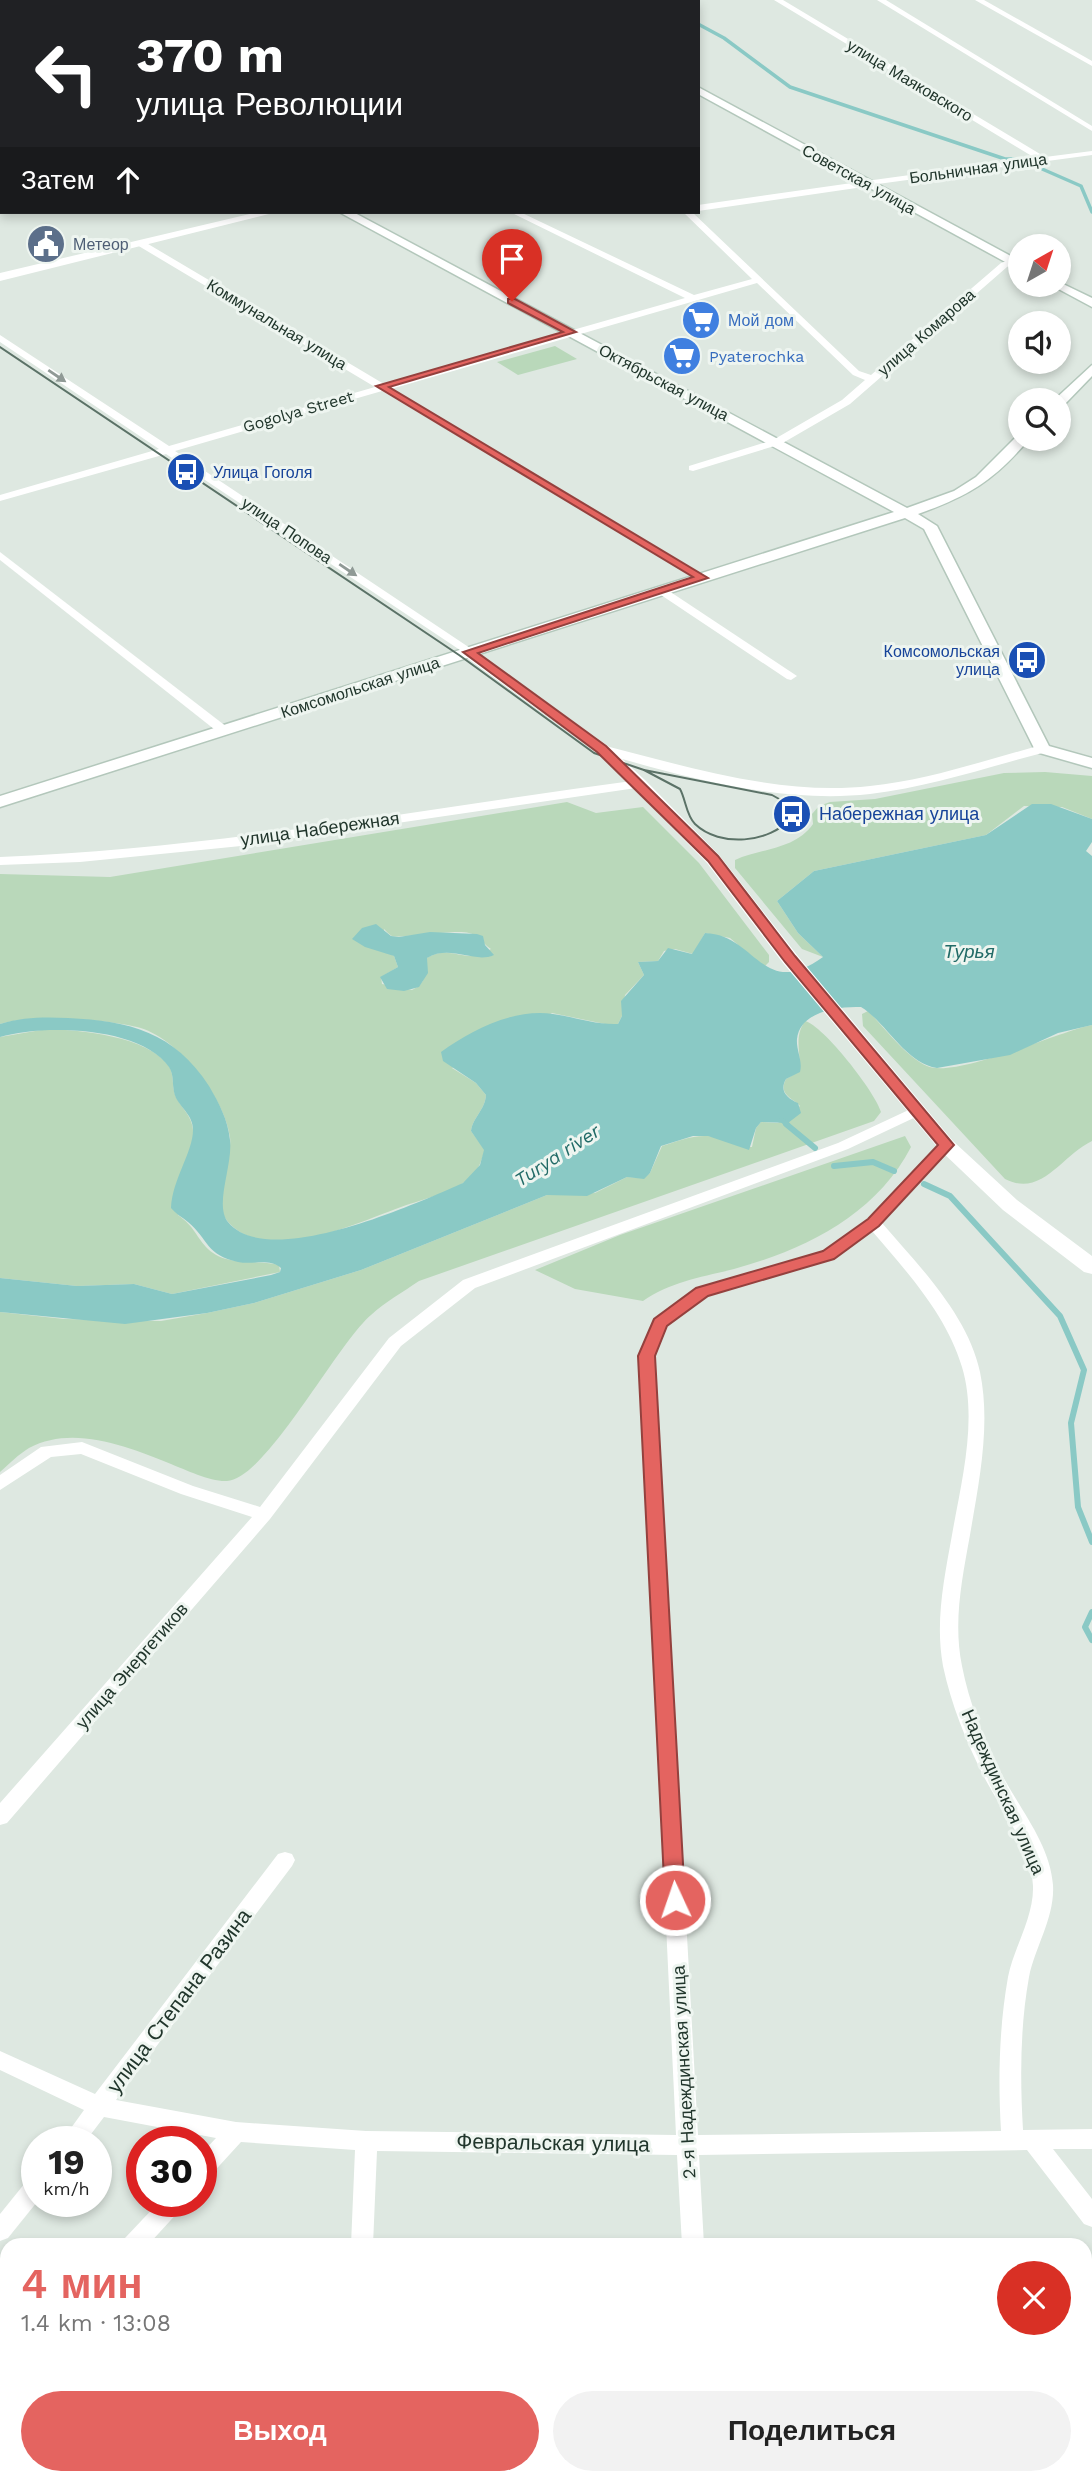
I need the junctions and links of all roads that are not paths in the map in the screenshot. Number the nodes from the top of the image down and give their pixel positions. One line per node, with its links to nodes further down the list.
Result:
1 (778, 0): 8 (street, улица Маяковского)
2 (881, 0): 6 (street)
3 (979, 0): 4 (street)
4 (1092, 64)
5 (700, 91): 9 (main road, Советская улица)
6 (1092, 129)
7 (1092, 153): 8 (street, Больничная улица)
8 (1042, 159): 9 (street, Больничная улица)
9 (866, 184): 10 (main road, Больничная улица); 16 (main road, Советская улица)
10 (700, 208)
11 (263, 214): 15 (main road)
12 (349, 214): 23 (main road, Октябрьская улица)
13 (518, 214): 21 (street)
14 (689, 214): 19 (street, улица Комарова)
15 (140, 243): 18 (main road); 27 (street, Коммунальная улица)
16 (1008, 260)
17 (1008, 265): 26 (street, улица Комарова)
18 (0, 277)
19 (758, 280): 21 (street, Gogolya Street); 26 (street, улица Комарова)
20 (1071, 292): 22 (main road)
21 (692, 298): 23 (street, Gogolya Street)
22 (1092, 303)
23 (571, 332): 27 (street, Gogolya Street); 29 (main road, Октябрьская улица)
24 (0, 338): 30 (street, улица Попова, one-way to 30)
25 (1092, 369): 28 (main road)
26 (871, 379): 29 (street)
27 (381, 386): 30 (street, Gogolya Street); 36 (street, Коммунальная улица)
28 (1071, 390)
29 (777, 442): 32 (street); 34 (main road, Октябрьская улица)
30 (167, 449): 33 (street, Gogolya Street); 38 (street, улица Попова, one-way to 38)
31 (1010, 451): 34 (main road, Комсомольская улица)
32 (692, 468)
33 (0, 498)
34 (909, 512): 36 (main road, Комсомольская улица); 42 (main road, Октябрьская улица)
35 (0, 555): 40 (street)
36 (702, 578): 37 (main road, Комсомольская улица)
37 (662, 591): 38 (main road, Комсомольская улица); 39 (street)
38 (469, 652): 40 (main road, Комсомольская улица); 41 (main road)
39 (791, 676)
40 (223, 730): 45 (main road, Комсомольская улица)
41 (602, 749): 42 (street); 44 (main road)
42 (1042, 749): 43 (main road)
43 (1092, 763)
44 (639, 785): 46 (street, улица Набережная); 47 (main road)
45 (0, 802)
46 (0, 861)
47 (915, 1112): 48 (main road); 52 (street, улица Энергетиков)
48 (946, 1145): 49 (street, 2-я Надеждинская улица); 50 (main road)
49 (873, 1223): 59 (street, Надеждинская улица); 62 (street, 2-я Надеждинская улица)
50 (1092, 1268)
51 (0, 1484): 52 (street)
52 (264, 1515): 53 (street, улица Энергетиков)
53 (0, 1817)
54 (285, 1860): 56 (street, улица Степана Разина)
55 (0, 2060): 56 (street, Февральская улица)
56 (100, 2107): 57 (street, улица Степана Разина); 58 (street, Февральская улица)
57 (85, 2126)
58 (236, 2132): 61 (street, Февральская улица); 63 (street)
59 (1022, 2139): 60 (street, Февральская улица); 62 (street, Февральская улица); 66 (street)
60 (1092, 2139)
61 (366, 2141): 62 (street, Февральская улица); 69 (street)
62 (687, 2145): 70 (street, 2-я Надеждинская улица)
63 (217, 2153)
64 (21, 2205): 67 (street)
65 (159, 2217): 68 (street)
66 (1092, 2217)
67 (0, 2231)
68 (140, 2238)
69 (362, 2238)
70 (693, 2238)

